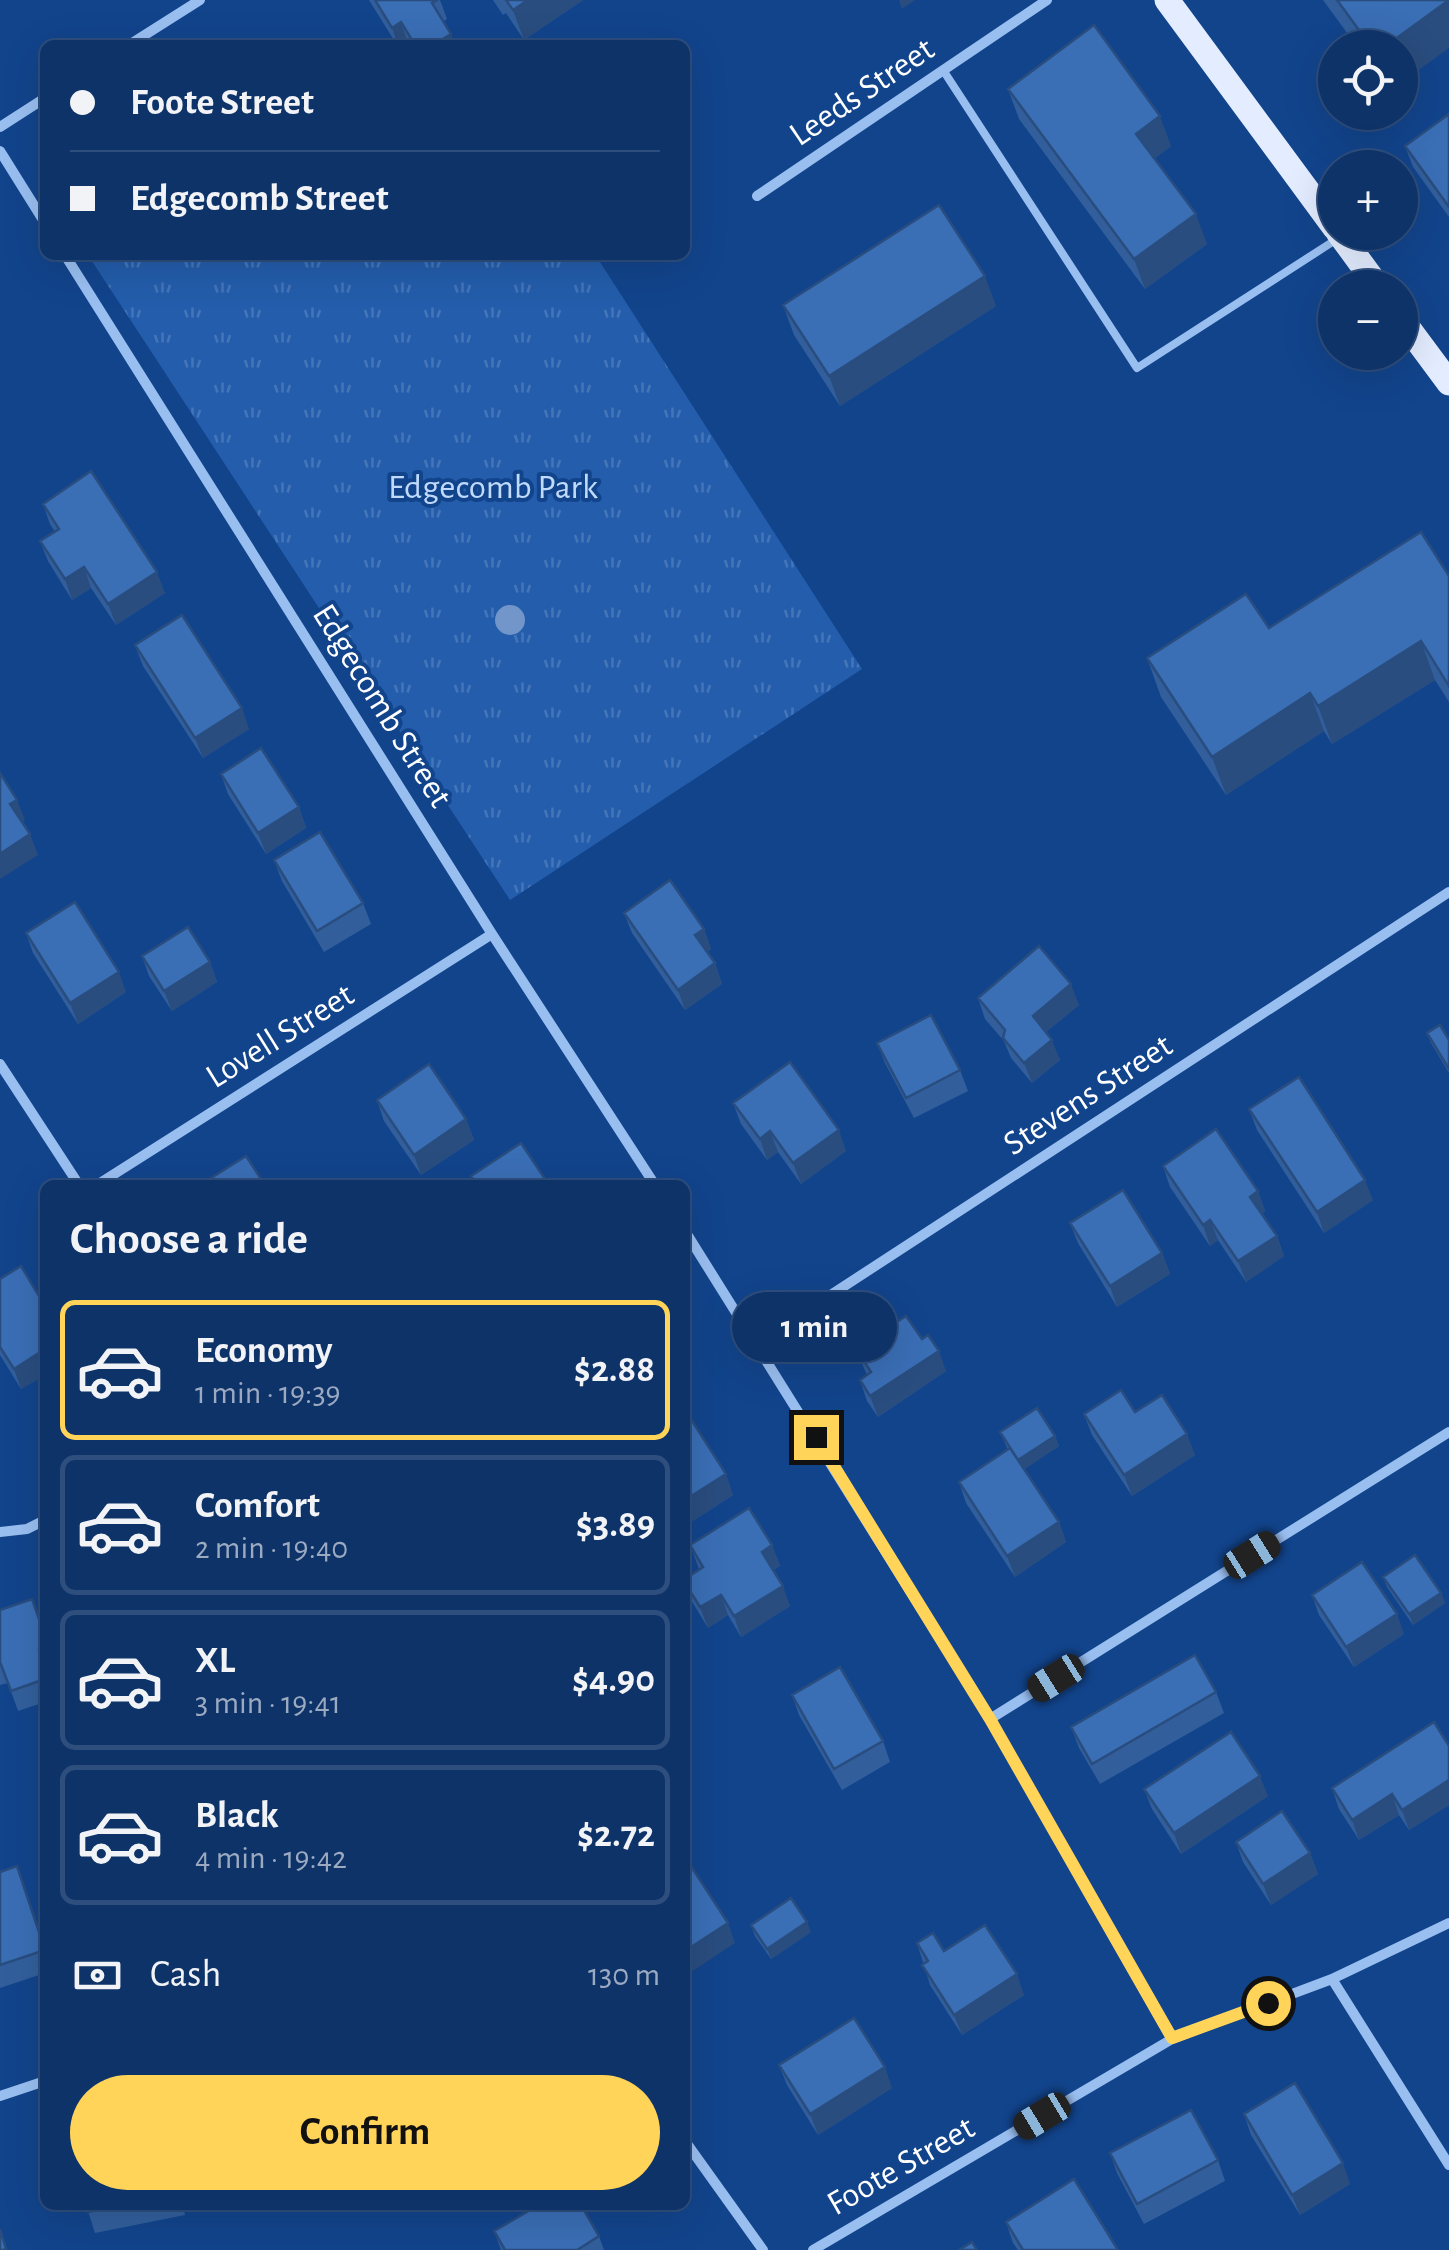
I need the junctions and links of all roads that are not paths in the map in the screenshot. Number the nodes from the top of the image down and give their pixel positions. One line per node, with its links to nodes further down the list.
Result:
1 (200, 0): 4 (street)
2 (1047, 0): 5 (street, Leeds Street)
3 (1167, 0): 10 (main road)
4 (137, 40)
5 (944, 70): 9 (street, Leeds Street); 12 (lane)
6 (40, 101): 7 (street)
7 (0, 127)
8 (0, 151): 11 (street)
9 (757, 196)
10 (1318, 205)
11 (40, 215)
12 (1318, 246)
13 (68, 260): 17 (street, Edgecomb Street)
14 (1418, 341): 15 (main road)
15 (1449, 383)
16 (1449, 892): 23 (street, Stevens Street)
17 (492, 934): 20 (street, Lovell Street); 21 (street, Edgecomb Street)
18 (0, 1064): 19 (street)
19 (76, 1180)
20 (105, 1180)
21 (652, 1180)
22 (690, 1239): 23 (street)
23 (758, 1343): 27 (street)
24 (1449, 1432): 27 (street)
25 (40, 1522): 26 (street)
26 (0, 1532)
27 (990, 1719): 30 (street)
28 (1449, 1923): 29 (street, Foote Street)
29 (1332, 1979): 30 (street, Foote Street); 34 (street)
30 (1172, 2038): 36 (street, Foote Street)
31 (40, 2083): 32 (street)
32 (0, 2096)
33 (690, 2149): 35 (street)
34 (1449, 2165)
35 (763, 2250)
36 (813, 2250)

